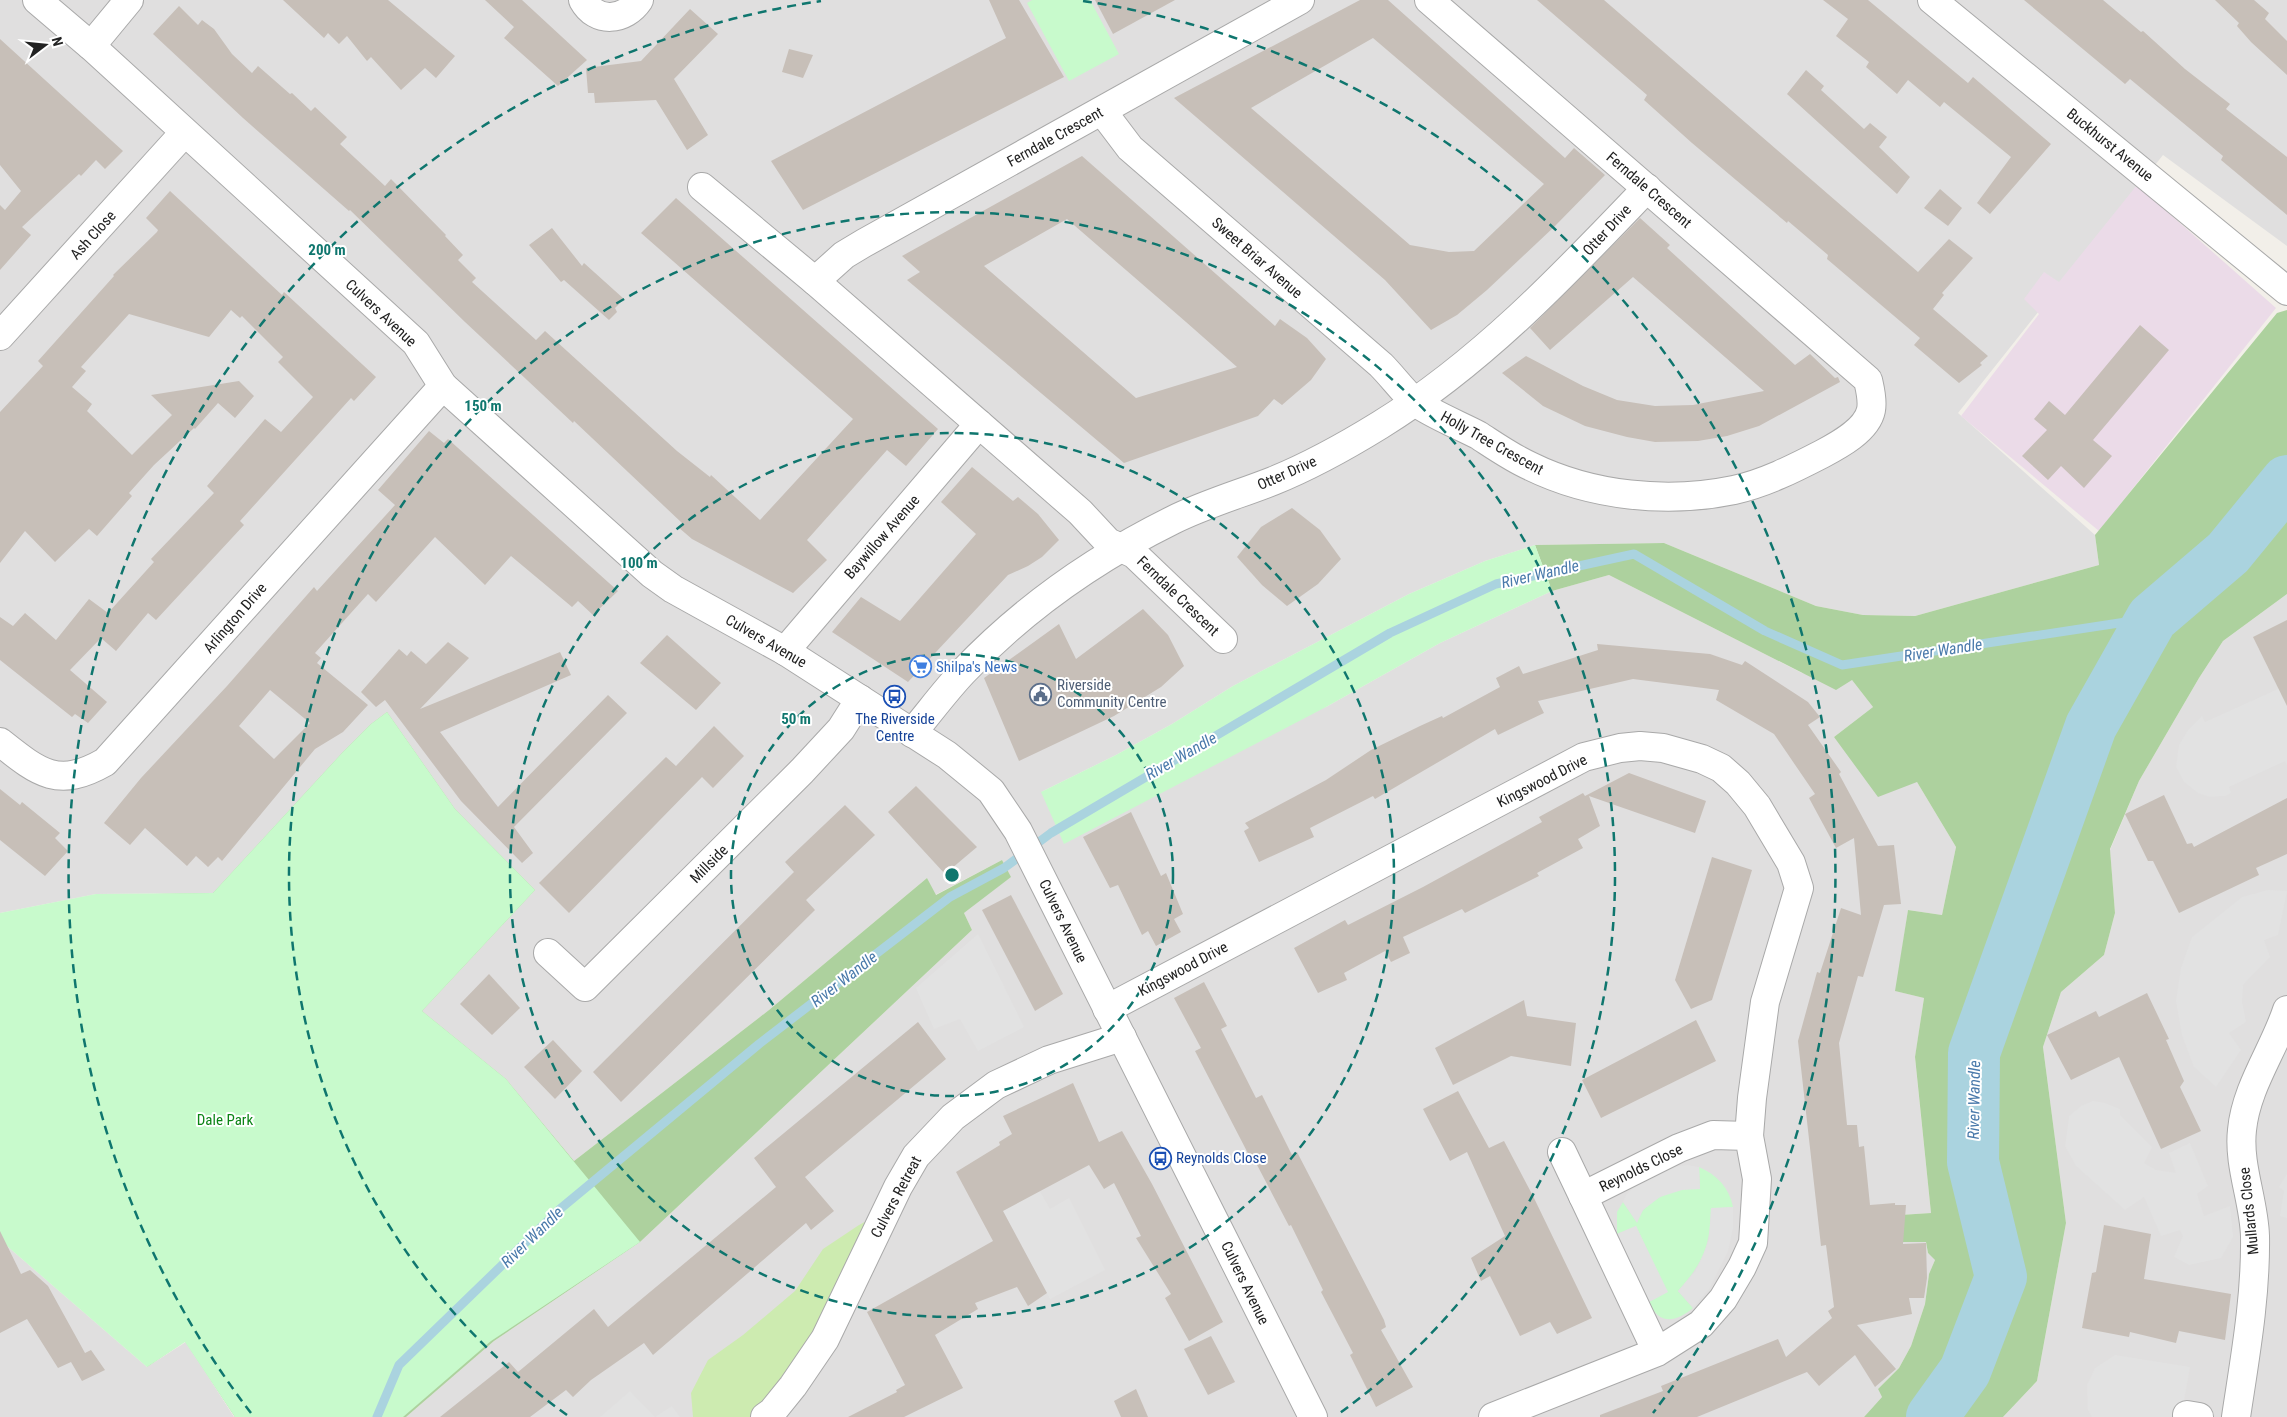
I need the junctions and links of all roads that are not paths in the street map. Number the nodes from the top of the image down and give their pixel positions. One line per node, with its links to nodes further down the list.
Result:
1 (36, 0): 8 (street, Culvers Avenue)
2 (129, 0): 8 (street)
3 (583, 0): 4 (street)
4 (639, 0)
5 (1300, 0): 9 (street, Ferndale Crescent)
6 (1429, 0): 12 (street, Ferndale Crescent)
7 (1932, 0): 14 (street, Buckhurst Avenue)
8 (91, 46): 10 (street, Culvers Avenue)
9 (1102, 111): 13 (street, Ferndale Crescent); 18 (street, Sweet Briar Avenue)
10 (184, 133): 15 (street, Ash Close); 17 (street, Culvers Avenue)
11 (702, 187): 13 (street, Ferndale Crescent)
12 (1647, 188): 16 (street, Ferndale Crescent); 18 (street, Otter Drive)
13 (815, 281): 19 (street, Ferndale Crescent)
14 (2287, 291)
15 (0, 336)
16 (1868, 380): 18 (street, Holly Tree Crescent)
17 (443, 386): 22 (street, Culvers Avenue); 25 (street, Arlington Drive)
18 (1415, 402): 20 (street, Otter Drive)
19 (980, 424): 20 (street, Ferndale Crescent); 22 (street, Baywillow Avenue)
20 (1122, 548): 21 (street, Ferndale Crescent); 24 (street, Otter Drive)
21 (1223, 639)
22 (785, 651): 23 (street, Culvers Avenue)
23 (860, 699): 24 (street, Culvers Avenue); 26 (street, Millside)
24 (912, 732): 27 (street, Culvers Avenue)
25 (0, 742)
26 (548, 953)
27 (1107, 1009): 29 (street, Culvers Avenue); 30 (street, Kingswood Drive)
28 (2287, 1012): 37 (street, Mullards Close)
29 (1122, 1038): 34 (street, Culvers Avenue); 35 (street, Culvers Retreat)
30 (1749, 1136): 32 (street, Reynolds Close); 33 (street)
31 (1562, 1152): 32 (street)
32 (1584, 1196): 33 (street, Reynolds Close)
33 (1657, 1352): 36 (street)
34 (1304, 1414)
35 (765, 1417)
36 (1493, 1417)
37 (2236, 1417)

